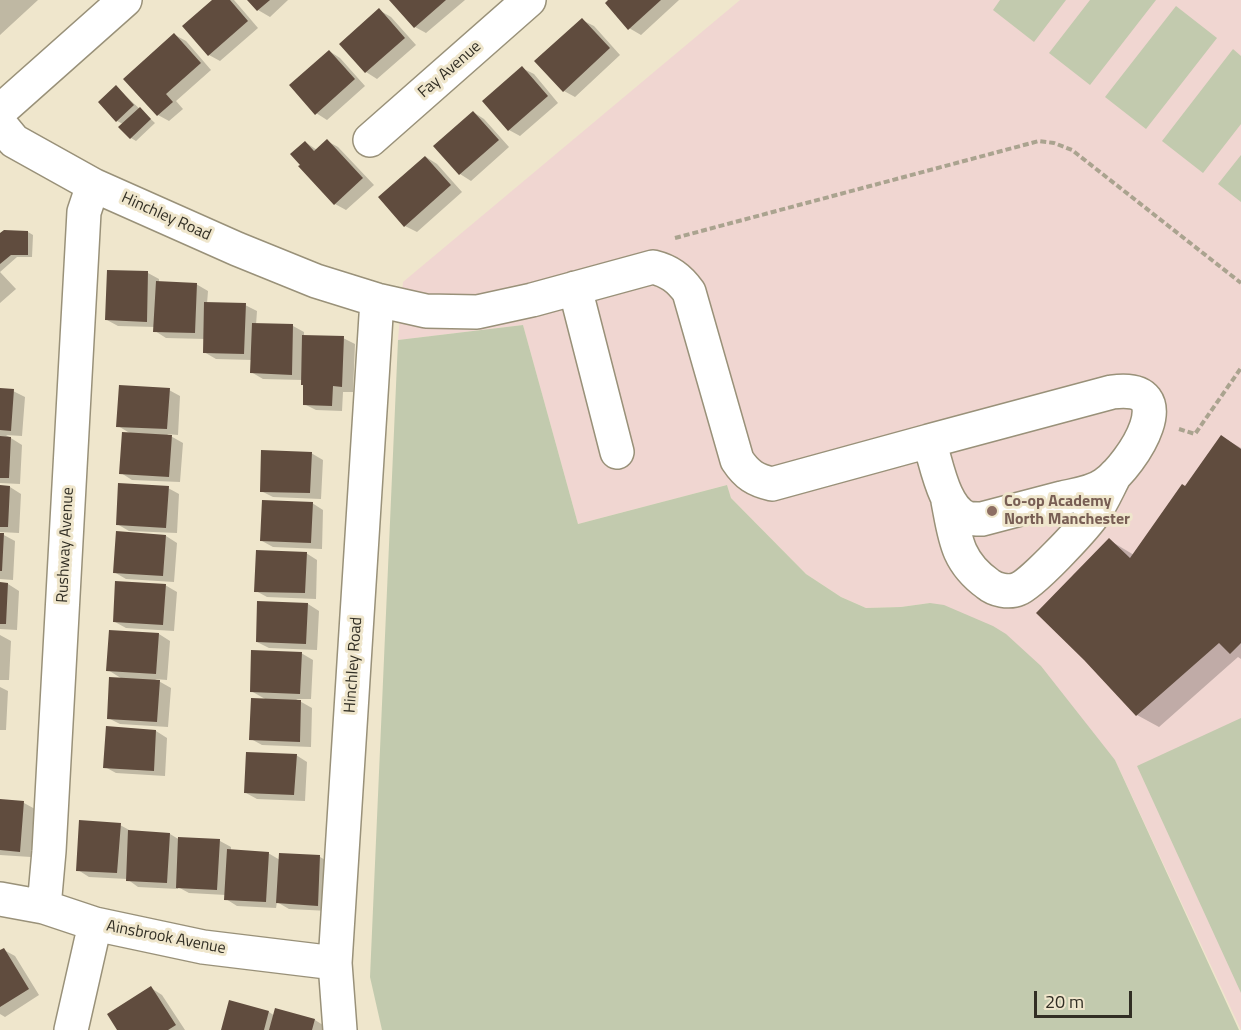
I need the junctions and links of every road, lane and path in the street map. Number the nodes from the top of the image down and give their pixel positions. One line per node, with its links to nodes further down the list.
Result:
1 (125, 0): 3 (street)
2 (529, 0): 5 (street, Fay Avenue)
3 (0, 111)
4 (0, 124): 6 (street, Hinchley Road)
5 (370, 140)
6 (93, 185): 10 (street, Hinchley Road); 18 (street, Rushway Avenue)
7 (674, 238): 8 (path)
8 (1241, 283)
9 (575, 288): 10 (street, Hinchley Road); 13 (street, Hinchley Road); 14 (street)
10 (378, 300): 20 (street, Hinchley Road)
11 (1241, 368): 12 (path)
12 (1150, 420): 13 (street, Hinchley Road); 15 (street)
13 (929, 441): 16 (street)
14 (617, 452)
15 (1115, 475): 16 (street); 16 (street)
16 (948, 501)
17 (0, 899): 18 (street, Ainsbrook Avenue)
18 (44, 908): 19 (street, Ainsbrook Avenue)
19 (95, 924): 20 (street, Ainsbrook Avenue); 21 (street)
20 (335, 963): 22 (street, Hinchley Road)
21 (71, 1030)
22 (340, 1030)

